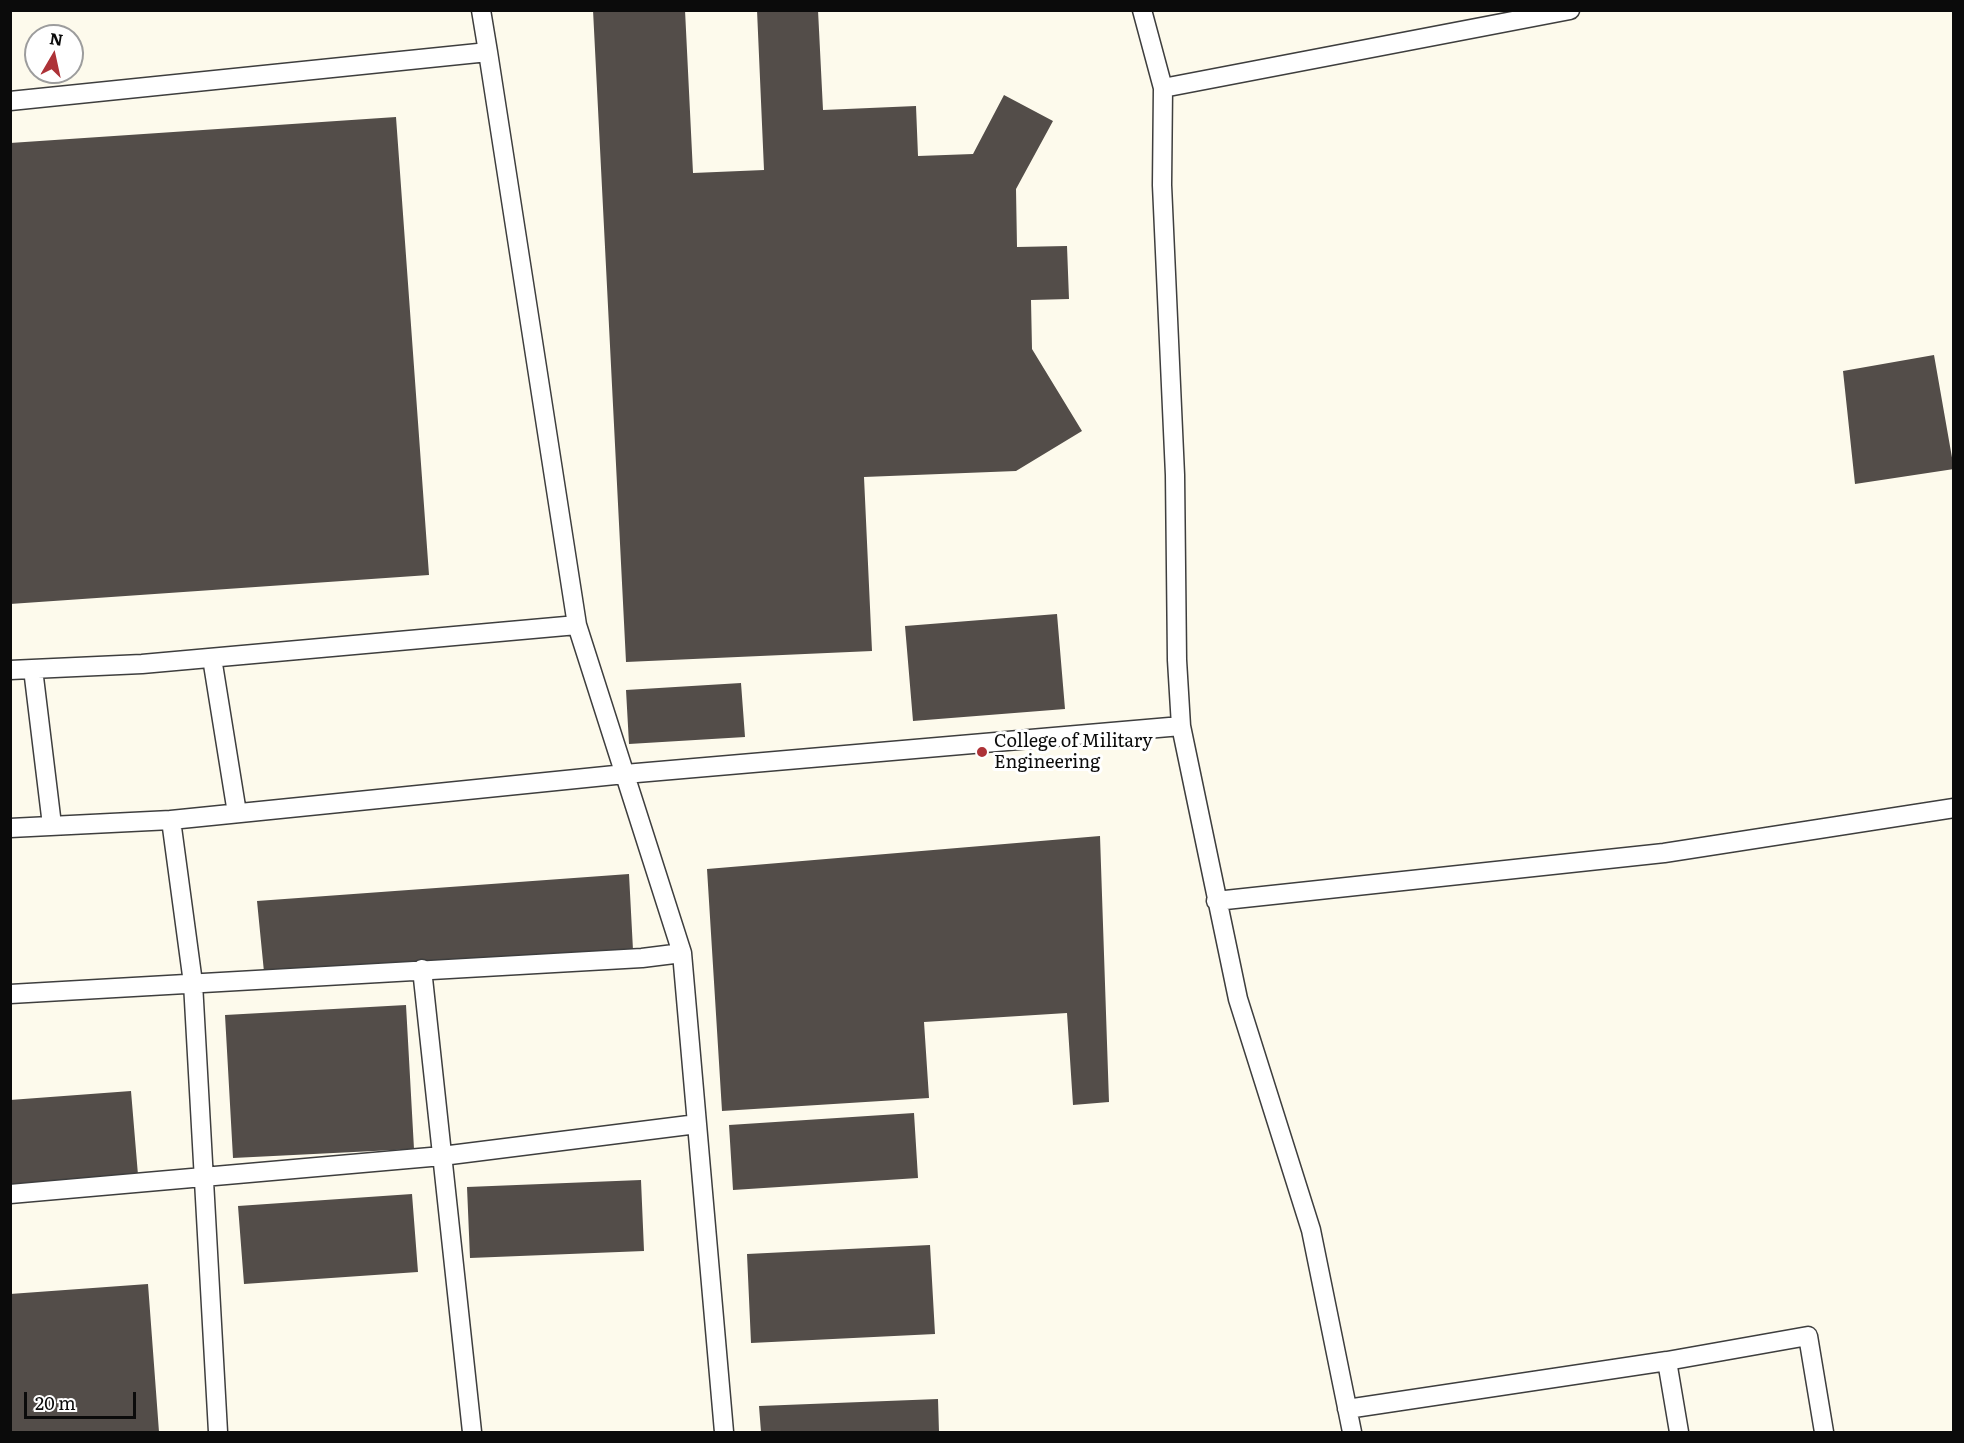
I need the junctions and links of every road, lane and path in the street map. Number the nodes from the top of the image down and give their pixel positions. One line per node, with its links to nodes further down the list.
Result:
1 (481, 10): 4 (lane)
2 (1142, 10): 5 (lane)
3 (1570, 10): 5 (lane)
4 (488, 52): 6 (lane); 7 (lane)
5 (1163, 88): 11 (lane)
6 (10, 101)
7 (577, 625): 8 (lane); 12 (lane)
8 (212, 658): 9 (lane); 14 (lane)
9 (33, 669): 10 (lane); 16 (lane)
10 (10, 670)
11 (1181, 726): 12 (lane); 18 (lane)
12 (625, 774): 14 (lane); 19 (lane)
13 (1953, 808): 18 (lane)
14 (237, 813): 15 (lane)
15 (171, 820): 16 (lane); 21 (lane)
16 (52, 825): 17 (lane)
17 (10, 828)
18 (1216, 901): 28 (lane)
19 (682, 953): 20 (lane); 23 (lane)
20 (422, 969): 21 (lane); 24 (lane)
21 (193, 983): 22 (lane); 25 (lane)
22 (10, 994)
23 (697, 1124): 24 (lane); 31 (lane)
24 (442, 1156): 25 (lane); 30 (lane)
25 (204, 1178): 26 (lane); 29 (lane)
26 (10, 1194)
27 (1667, 1361): 28 (lane); 33 (lane); 34 (lane)
28 (1347, 1409): 32 (lane)
29 (218, 1432)
30 (472, 1432)
31 (724, 1432)
32 (1352, 1432)
33 (1679, 1432)
34 (1824, 1432)

